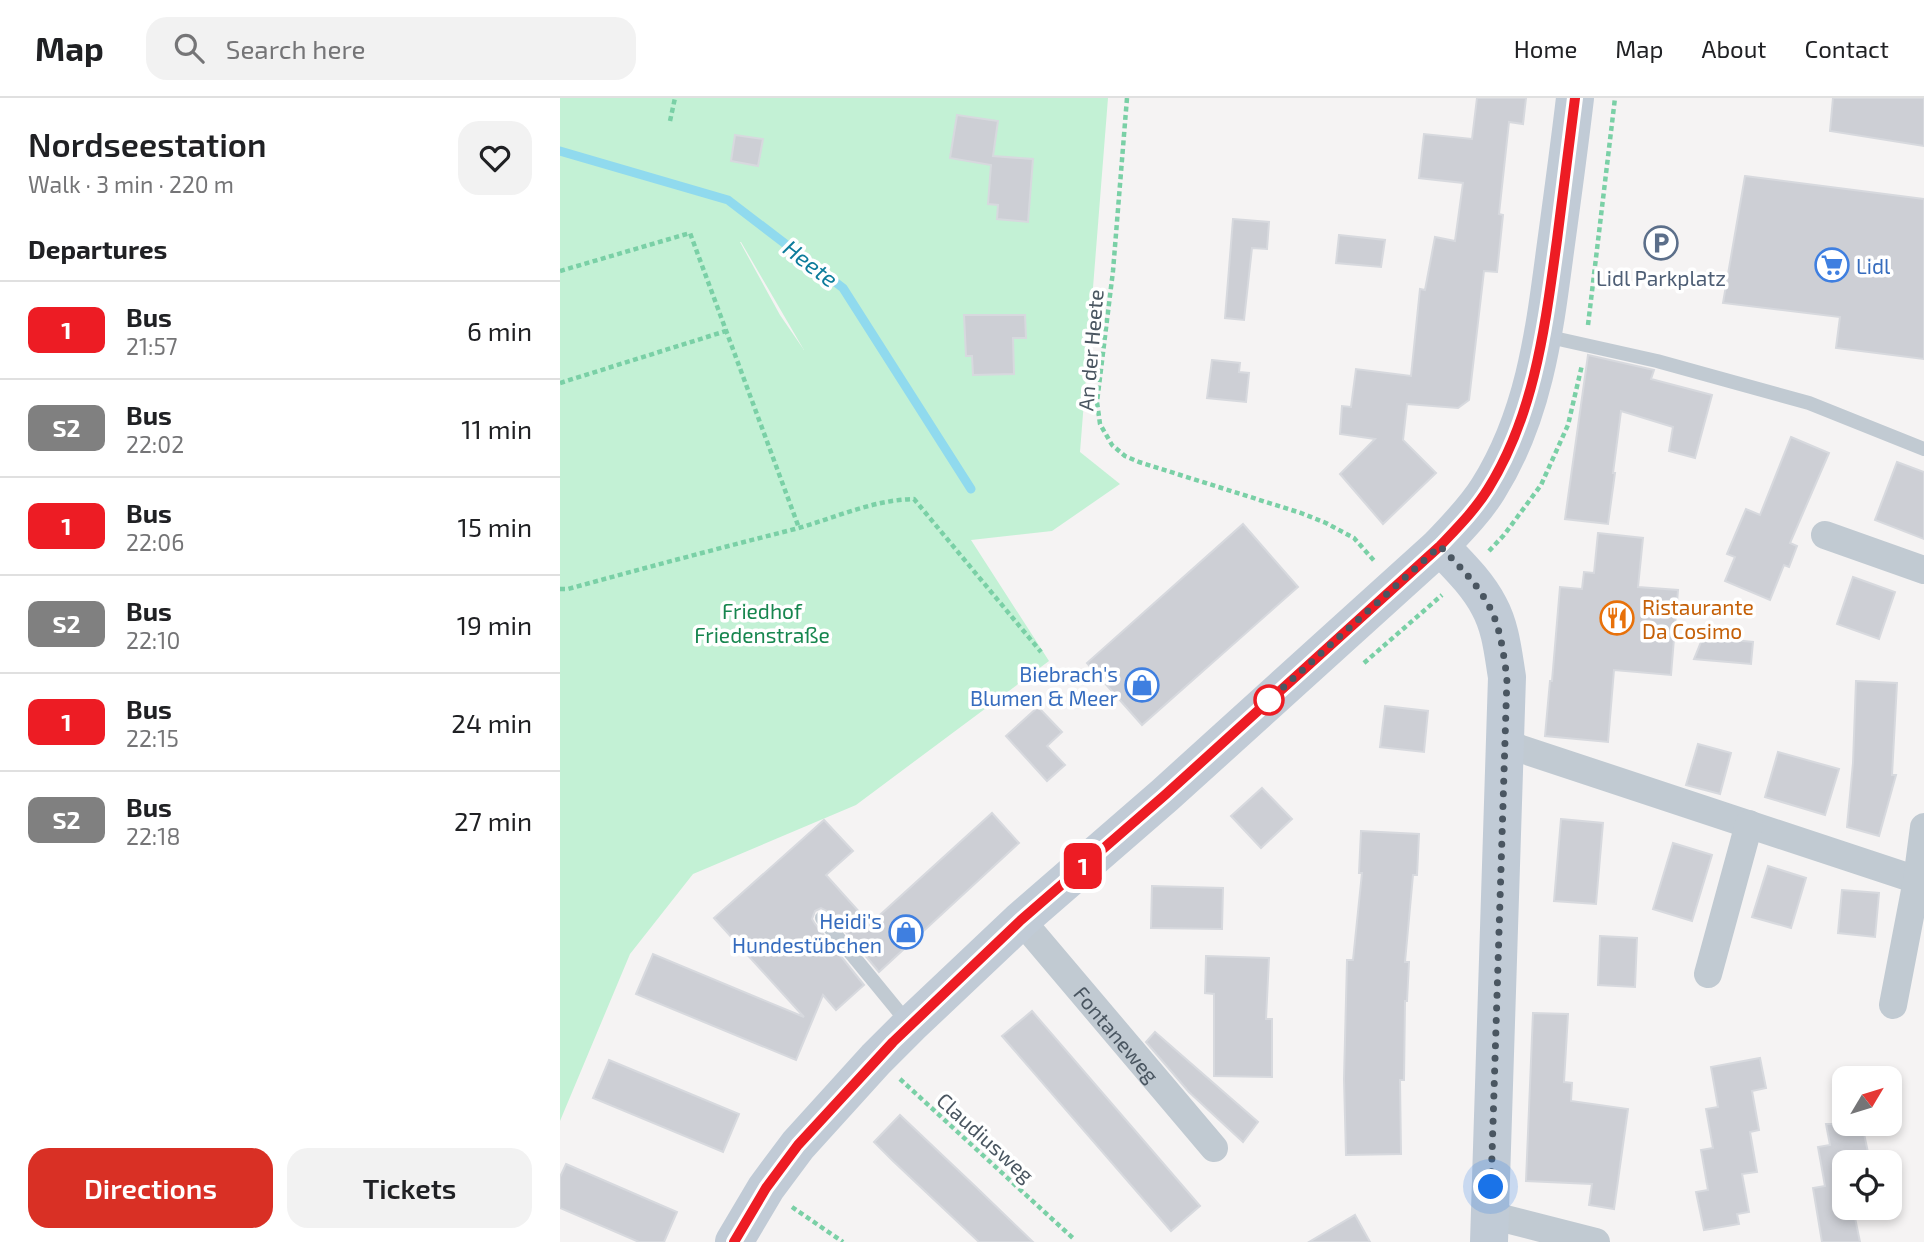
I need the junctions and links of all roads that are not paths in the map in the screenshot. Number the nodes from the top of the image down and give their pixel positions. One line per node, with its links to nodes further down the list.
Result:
1 (1575, 98): 2 (main road)
2 (1544, 336): 3 (lane); 5 (main road)
3 (1924, 449)
4 (1825, 536): 6 (street)
5 (1440, 546): 7 (main road); 12 (main road)
6 (1924, 570)
7 (1506, 744): 8 (street); 17 (main road)
8 (1749, 824): 10 (street); 13 (street)
9 (1924, 827): 10 (street)
10 (1917, 880): 14 (street)
11 (822, 918): 15 (lane)
12 (1021, 920): 15 (main road); 16 (street, Fontaneweg)
13 (1708, 974)
14 (1893, 1005)
15 (910, 1025): 18 (main road)
16 (1214, 1148)
17 (1483, 1232): 19 (street)
18 (734, 1242)
19 (1595, 1242)

